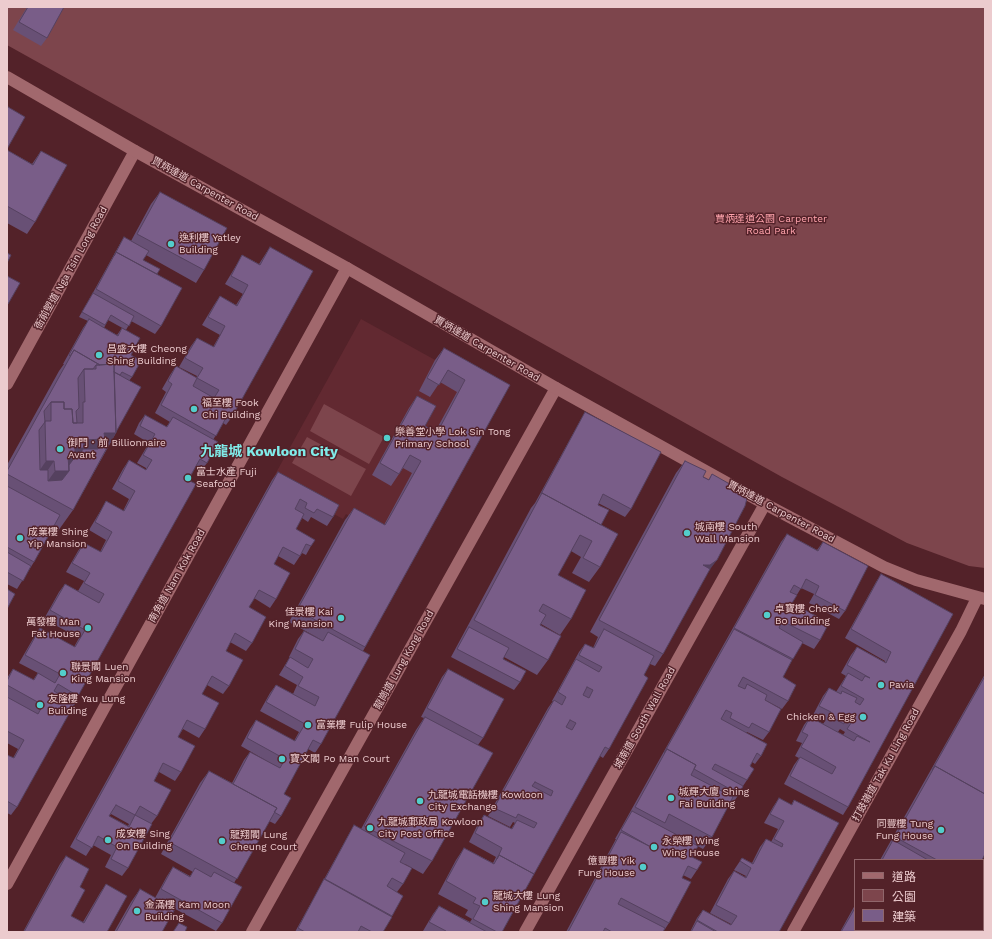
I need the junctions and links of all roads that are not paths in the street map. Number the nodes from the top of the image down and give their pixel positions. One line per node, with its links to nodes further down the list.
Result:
1 (7, 77): 2 (street, 賈炳達道 Carpenter Road)
2 (135, 151): 3 (street, 賈炳達道 Carpenter Road); 4 (street, 衙前塱道 Nga Tsin Long Road)
3 (347, 268): 5 (street, 賈炳達道 Carpenter Road); 8 (street, 南角道 Nam Kok Road)
4 (7, 384)
5 (556, 388): 6 (street, 賈炳達道 Carpenter Road); 9 (street, 龍崗道 Lung Kong Road)
6 (765, 504): 7 (street, 賈炳達道 Carpenter Road); 10 (street, 城南道 South Wall Road)
7 (981, 598): 11 (street, 打鼓嶺道 Tak Ku Ling Road)
8 (7, 884)
9 (252, 932)
10 (525, 932)
11 (794, 932)

